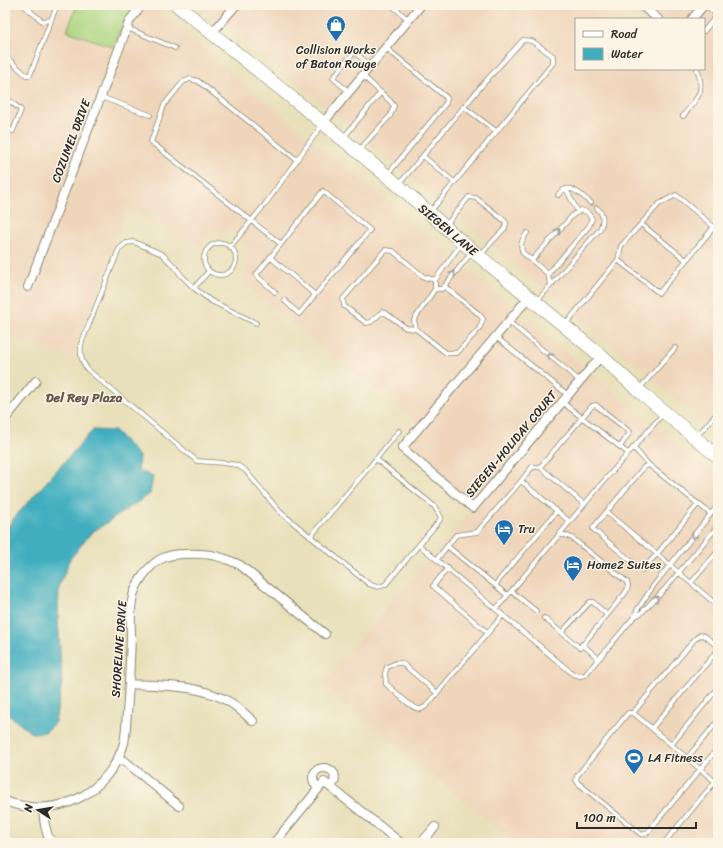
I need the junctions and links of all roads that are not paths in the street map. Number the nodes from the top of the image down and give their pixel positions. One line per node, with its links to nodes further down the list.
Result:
1 (23, 5): 11 (lane)
2 (33, 5): 11 (lane)
3 (57, 5): 14 (lane)
4 (142, 5): 16 (street, COZUMEL DRIVE)
5 (177, 5): 18 (main road, SIEGEN LANE)
6 (236, 5): 18 (street)
7 (392, 5): 15 (lane)
8 (422, 5): 15 (street)
9 (641, 5): 12 (street)
10 (704, 5): 13 (street); 17 (lane)
11 (29, 10): 14 (lane)
12 (657, 18)
13 (693, 18)
14 (51, 20): 21 (lane)
15 (409, 20): 20 (street)
16 (127, 28): 19 (lane); 28 (street, COZUMEL DRIVE)
17 (705, 30)
18 (212, 33): 32 (main road, SIEGEN LANE)
19 (175, 48)
20 (386, 48): 22 (street); 39 (lane)
21 (5, 56)
22 (371, 66): 24 (street); 25 (lane)
23 (697, 70): 31 (lane)
24 (363, 76): 25 (street); 26 (lane)
25 (349, 92): 32 (street)
26 (381, 92): 35 (lane); 36 (lane)
27 (5, 97): 33 (lane)
28 (101, 97): 30 (lane); 65 (street, COZUMEL DRIVE)
29 (464, 107): 34 (lane); 34 (lane); 37 (lane)
30 (150, 115)
31 (683, 116)
32 (323, 123): 35 (main road, SIEGEN LANE); 38 (lane)
33 (5, 129)
34 (496, 131): 40 (lane)
35 (342, 139): 36 (main road, SIEGEN LANE)
36 (358, 152): 39 (main road, SIEGEN LANE)
37 (423, 156): 40 (lane); 41 (lane)
38 (296, 160): 48 (lane); 48 (lane)
39 (386, 176): 41 (main road, SIEGEN LANE)
40 (454, 182): 47 (lane)
41 (398, 185): 47 (main road, SIEGEN LANE)
42 (566, 189): 43 (lane); 44 (lane); 46 (lane)
43 (558, 194)
44 (591, 203)
45 (597, 208): 63 (lane)
46 (578, 212): 57 (lane, one-way to 46); 61 (lane)
47 (428, 213): 50 (main road, SIEGEN LANE)
48 (251, 221): 53 (lane); 54 (lane)
49 (641, 224): 58 (lane); 59 (lane); 59 (lane)
50 (445, 227): 52 (main road, SIEGEN LANE); 55 (lane)
51 (527, 233): 57 (lane)
52 (462, 242): 55 (main road, SIEGEN LANE); 62 (lane)
53 (281, 244): 56 (lane); 69 (lane)
54 (230, 247): 60 (lane); 60 (lane)
55 (476, 253): 64 (lane, one-way to 55); 71 (main road, SIEGEN LANE)
56 (270, 257): 68 (lane); 69 (lane)
57 (532, 260): 61 (lane)
58 (618, 260): 59 (lane); 74 (lane)
59 (686, 260)
60 (209, 271): 66 (lane)
61 (548, 274): 63 (lane)
62 (435, 280): 67 (lane); 75 (lane)
63 (552, 284): 71 (lane)
64 (444, 286): 67 (lane); 75 (lane)
65 (28, 287)
66 (194, 288): 73 (lane); 106 (lane)
67 (435, 289): 75 (lane)
68 (276, 292)
69 (314, 294): 70 (lane)
70 (284, 300)
71 (532, 300): 72 (street, SIEGEN-HOLIDAY COURT); 74 (main road, SIEGEN LANE)
72 (508, 321): 76 (street, SIEGEN-HOLIDAY COURT); 79 (lane, one-way to 72)
73 (256, 323)
74 (564, 327): 78 (main road, SIEGEN LANE)
75 (416, 329)
76 (496, 337): 82 (lane); 82 (street, SIEGEN-HOLIDAY COURT)
77 (675, 348): 81 (lane)
78 (601, 356): 79 (street, SIEGEN-HOLIDAY COURT); 81 (main road, SIEGEN LANE)
79 (580, 381): 82 (street, SIEGEN-HOLIDAY COURT)
80 (36, 382): 86 (street)
81 (638, 390): 83 (main road, SIEGEN LANE)
82 (565, 399): 85 (lane)
83 (665, 412): 88 (main road, SIEGEN LANE); 90 (lane)
84 (718, 412): 88 (lane)
85 (582, 417): 89 (lane); 89 (lane); 95 (lane)
86 (5, 419)
87 (398, 431): 93 (lane)
88 (695, 438): 92 (main road, SIEGEN LANE)
89 (620, 447): 91 (lane)
90 (633, 447): 91 (lane); 94 (lane)
91 (628, 453): 97 (lane)
92 (718, 456)
93 (376, 459): 106 (lane); 107 (lane)
94 (649, 465): 98 (lane); 101 (lane)
95 (540, 467): 96 (lane); 97 (lane)
96 (521, 481): 100 (lane); 108 (lane)
97 (584, 504): 103 (lane)
98 (698, 504): 102 (lane); 110 (lane)
99 (718, 505): 102 (lane)
100 (557, 511): 103 (lane); 116 (lane)
101 (606, 512): 110 (lane); 110 (lane)
102 (711, 514): 112 (lane, one-way to 112)
103 (570, 522): 105 (lane)
104 (718, 526): 114 (lane)
105 (558, 536): 117 (lane); 123 (lane)
106 (310, 537): 107 (lane)
107 (419, 545): 111 (lane)
108 (447, 546): 111 (lane); 116 (lane)
109 (718, 551): 115 (lane)
110 (657, 554): 112 (lane)
111 (437, 559): 113 (lane)
112 (670, 565): 114 (lane); 124 (lane)
113 (448, 568): 120 (lane); 127 (lane)
114 (679, 572): 115 (lane); 124 (lane, one-way to 114)
115 (691, 583): 119 (lane)
116 (495, 585): 118 (lane)
117 (511, 591): 118 (lane); 121 (lane)
118 (507, 595): 120 (lane)
119 (718, 606)
120 (496, 609): 122 (lane)
121 (536, 611)
122 (503, 615): 127 (lane); 131 (lane)
123 (607, 615): 126 (lane); 129 (lane)
124 (634, 617): 131 (lane)
125 (544, 618): 126 (lane)
126 (561, 632): 129 (lane)
127 (488, 633): 134 (lane)
128 (325, 634): 132 (street, SHORELINE DRIVE)
129 (582, 644): 131 (lane)
130 (718, 648): 135 (lane); 138 (lane)
131 (599, 659)
132 (129, 684): 136 (street); 141 (street, SHORELINE DRIVE)
133 (718, 688): 139 (lane)
134 (437, 693): 134 (lane)
135 (633, 713): 138 (lane); 143 (lane)
136 (253, 721)
137 (718, 721): 142 (lane)
138 (652, 728): 139 (lane)
139 (671, 745): 142 (lane)
140 (718, 748): 143 (lane)
141 (118, 758): 148 (street); 149 (street, SHORELINE DRIVE)
142 (687, 758): 143 (lane)
143 (700, 769): 144 (lane)
144 (717, 781): 155 (lane)
145 (331, 787): 146 (street); 146 (street); 153 (street)
146 (318, 788): 152 (street)
147 (5, 801): 149 (street, SHORELINE DRIVE)
148 (179, 806)
149 (43, 808): 151 (street)
150 (435, 827): 154 (street)
151 (51, 843)
152 (274, 843)
153 (401, 843)
154 (421, 843)
155 (664, 843)

